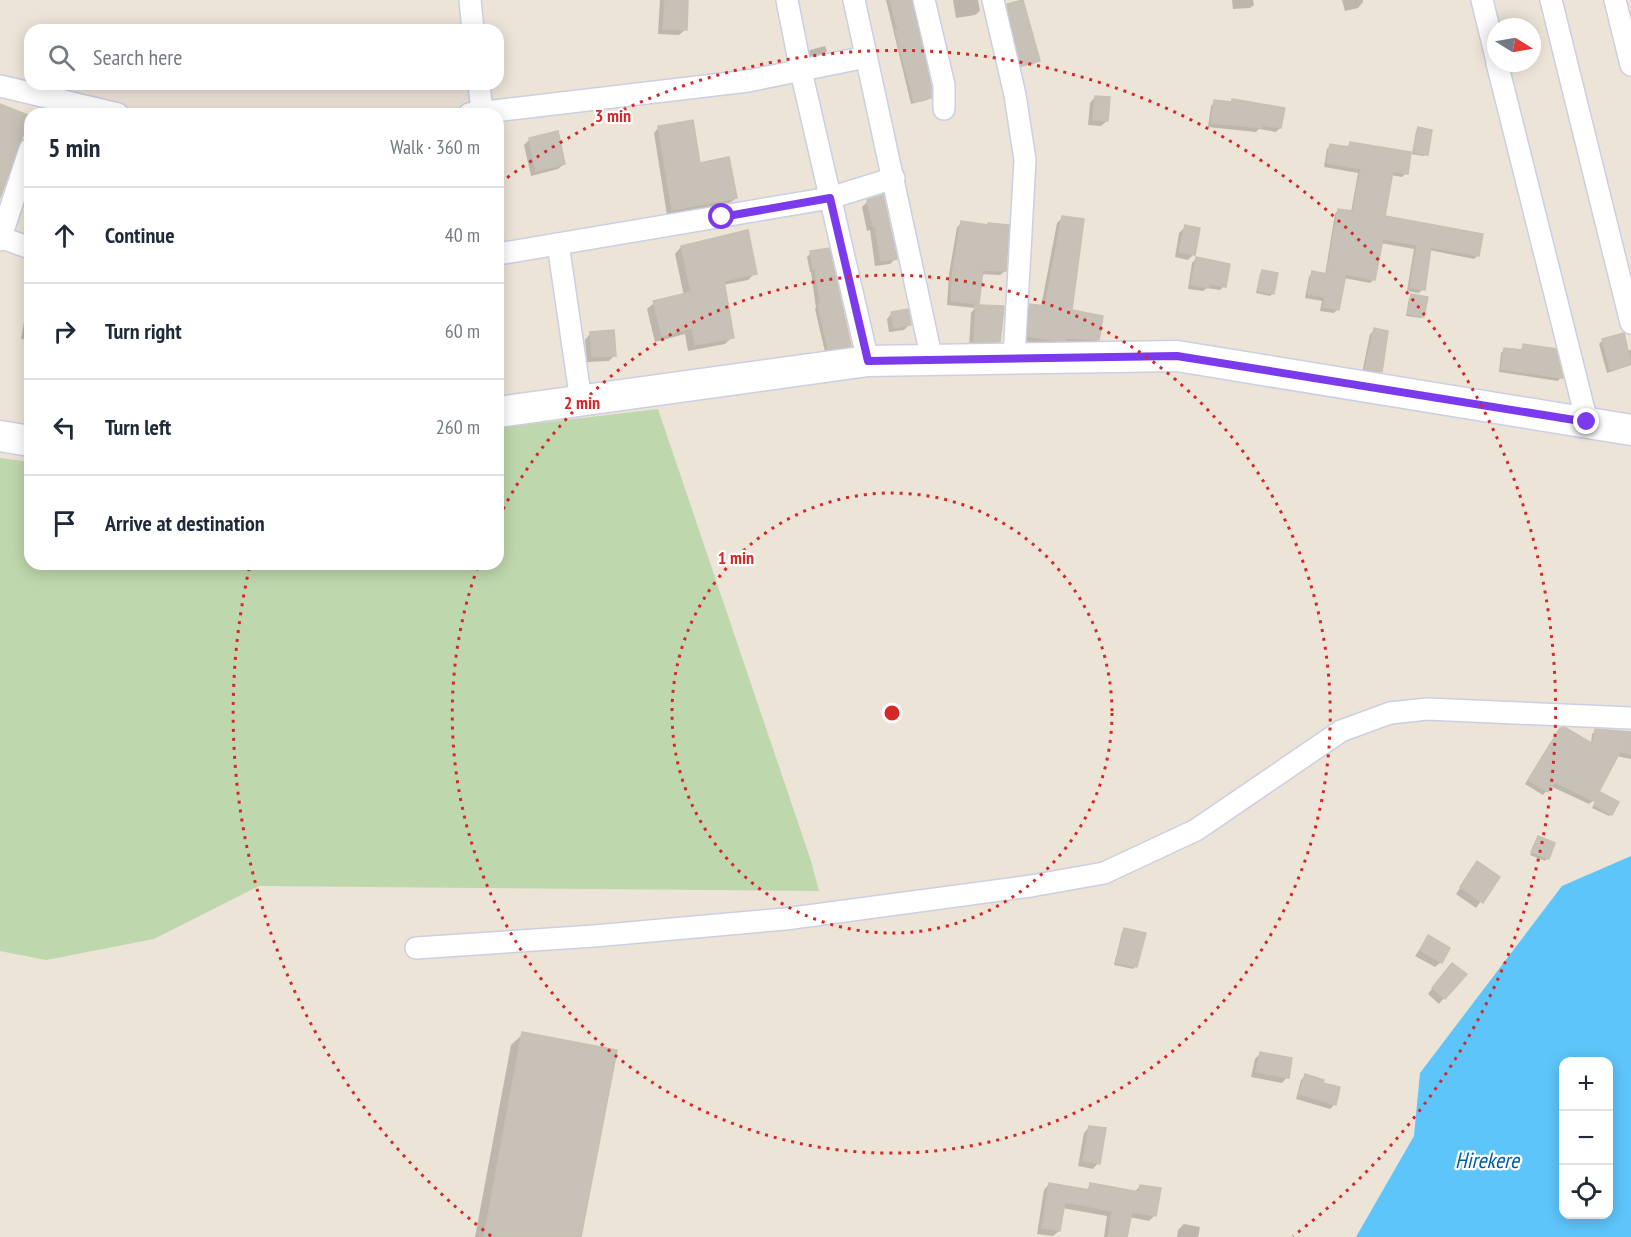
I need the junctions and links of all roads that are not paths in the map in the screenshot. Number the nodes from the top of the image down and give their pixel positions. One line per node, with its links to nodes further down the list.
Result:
1 (470, 0): 10 (street)
2 (787, 0): 13 (street)
3 (854, 0): 11 (street)
4 (924, 0): 20 (street)
5 (993, 0): 30 (street)
6 (1482, 0): 9 (street)
7 (1551, 0): 29 (street)
8 (1615, 0): 12 (street)
9 (1487, 20)
10 (472, 24)
11 (866, 57): 13 (street); 23 (street)
12 (1631, 65)
13 (801, 71): 21 (street); 24 (street)
14 (1499, 72): 35 (street)
15 (0, 86): 17 (street)
16 (478, 90): 19 (street)
17 (44, 106): 18 (street)
18 (62, 108)
19 (477, 108)
20 (944, 109)
21 (504, 110)
22 (24, 167): 25 (street)
23 (894, 178): 24 (street); 31 (street)
24 (830, 198): 26 (street); 32 (street)
25 (0, 238): 27 (street)
26 (558, 244): 28 (street); 33 (street)
27 (24, 246)
28 (504, 253)
29 (1631, 323)
30 (1014, 358): 31 (street); 35 (street)
31 (932, 360): 32 (street)
32 (868, 361): 33 (street)
33 (582, 400): 34 (street)
34 (504, 411)
35 (1587, 422): 36 (street)
36 (1631, 430)
37 (0, 436): 38 (street)
38 (24, 440)
39 (1631, 718): 40 (street)
40 (416, 948)

